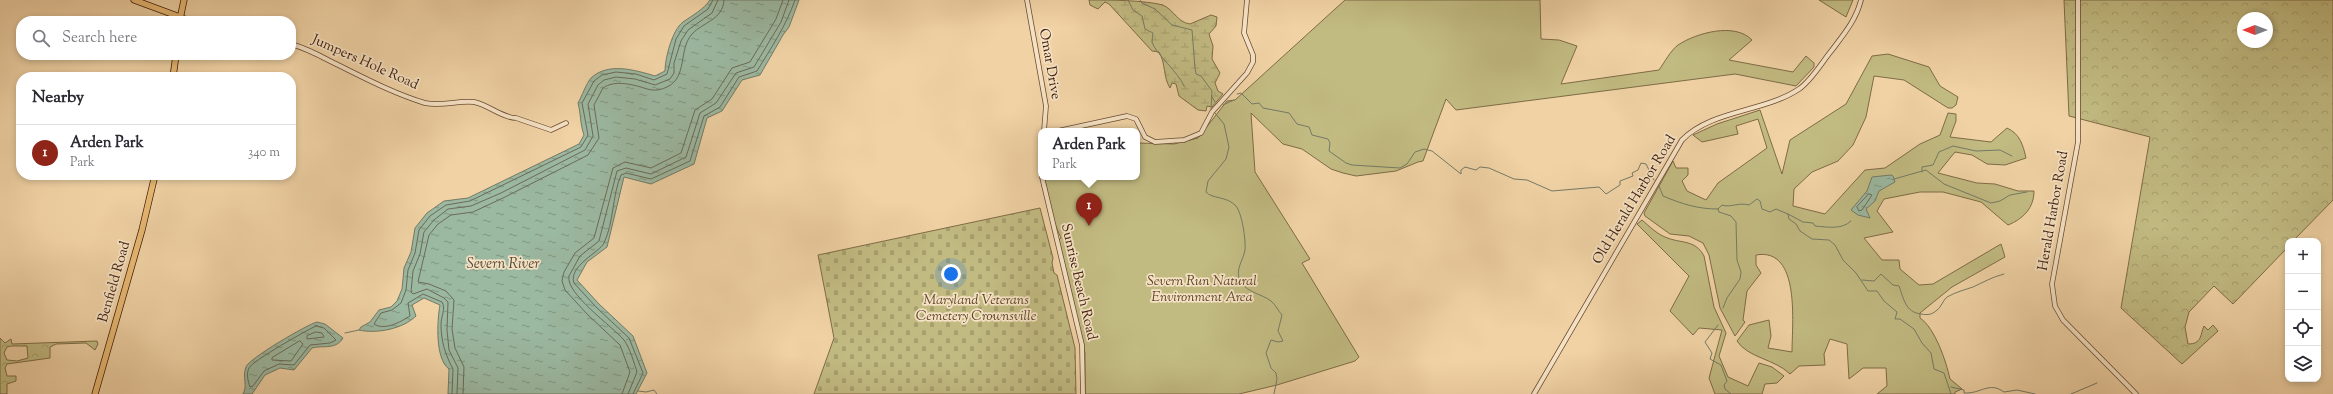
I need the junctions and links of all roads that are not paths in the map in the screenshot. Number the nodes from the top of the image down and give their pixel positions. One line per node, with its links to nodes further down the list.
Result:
1 (134, 0): 7 (main road)
2 (184, 0): 8 (main road)
3 (1027, 0): 13 (street, Omar Drive)
4 (1247, 0): 14 (street)
5 (1861, 0): 19 (street, Old Herald Harbor Road)
6 (2078, 0): 20 (street, Herald Harbor Road)
7 (173, 16)
8 (181, 16)
9 (296, 46): 12 (street, Jumpers Hole Road)
10 (175, 60): 11 (main road)
11 (174, 72)
12 (566, 123)
13 (1044, 128)
14 (1072, 128)
15 (154, 180): 17 (main road, Benfield Road)
16 (1043, 180): 18 (street, Sunrise Beach Road)
17 (95, 394)
18 (1084, 394)
19 (1534, 394)
20 (2136, 394)

